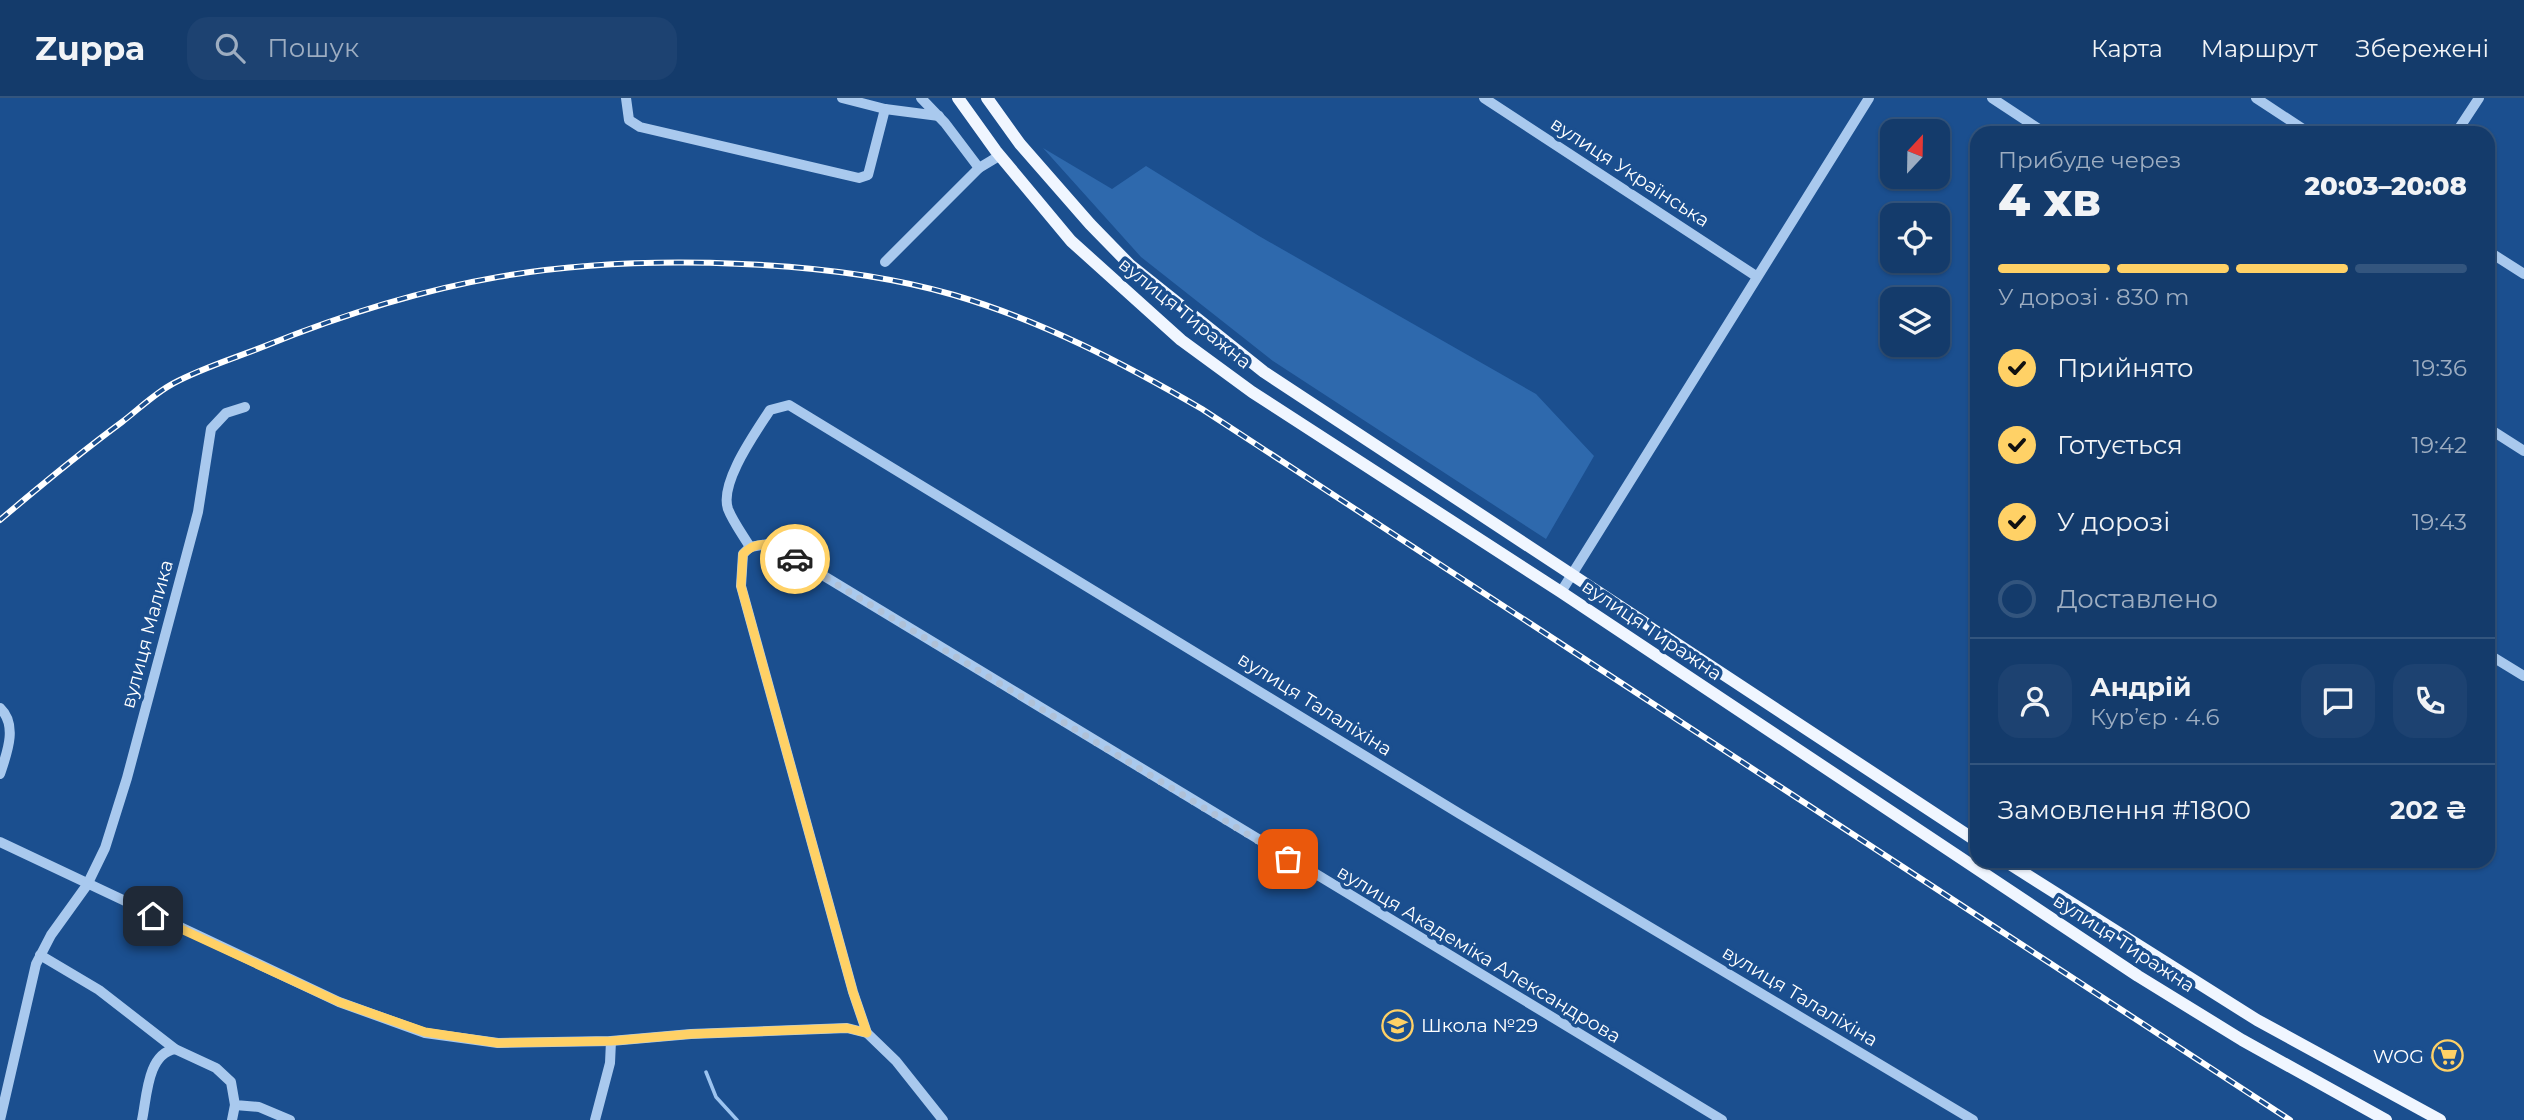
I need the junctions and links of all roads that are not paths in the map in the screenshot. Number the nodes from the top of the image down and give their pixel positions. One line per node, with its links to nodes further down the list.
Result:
1 (626, 98): 11 (street)
2 (842, 98): 11 (street)
3 (921, 98): 12 (street)
4 (958, 98): 17 (main road, вулиця Тиражна)
5 (987, 98): 16 (main road, вулиця Тиражна)
6 (1484, 98): 22 (street, вулиця Українська)
7 (1868, 98): 22 (street)
8 (1992, 98): 13 (street)
9 (2256, 98): 14 (street)
10 (2479, 98): 15 (street)
11 (886, 109): 12 (street)
12 (939, 116): 18 (street)
13 (2034, 126)
14 (2298, 126)
15 (2461, 126)
16 (1020, 144): 17 (main road); 27 (main road, вулиця Тиражна)
17 (999, 156): 18 (street); 28 (main road, вулиця Тиражна)
18 (979, 168): 20 (street)
19 (2495, 255): 21 (street)
20 (885, 262)
21 (2524, 274)
22 (1756, 276): 27 (street)
23 (246, 407): 38 (street, вулиця Малика)
24 (2495, 432): 25 (street)
25 (2524, 451)
26 (750, 547): 40 (street); 51 (street, вулиця Академіка Александрова); 52 (street, вулиця Талаліхіна)
27 (1572, 573): 28 (street); 33 (main road, вулиця Тиражна)
28 (1561, 592): 35 (main road, вулиця Тиражна)
29 (2495, 658): 30 (street)
30 (2524, 676)
31 (0, 708): 32 (street)
32 (0, 774)
33 (1970, 837)
34 (0, 842): 38 (street)
35 (1970, 864)
36 (1976, 868): 53 (main road, вулиця Тиражна)
37 (2017, 868): 54 (main road, вулиця Тиражна)
38 (87, 885): 39 (street, вулиця Малика); 41 (street)
39 (40, 955): 42 (street); 43 (street, вулиця Малика)
40 (867, 1033): 41 (street); 50 (street)
41 (611, 1041): 49 (street)
42 (175, 1049): 44 (street); 46 (street)
43 (3, 1093): 45 (street, вулиця Малика)
44 (235, 1105): 47 (street); 48 (street)
45 (0, 1120)
46 (142, 1120)
47 (232, 1120)
48 (290, 1120)
49 (594, 1120)
50 (943, 1120)
51 (1721, 1120)
52 (1973, 1120)
53 (2386, 1120)
54 (2440, 1120)

